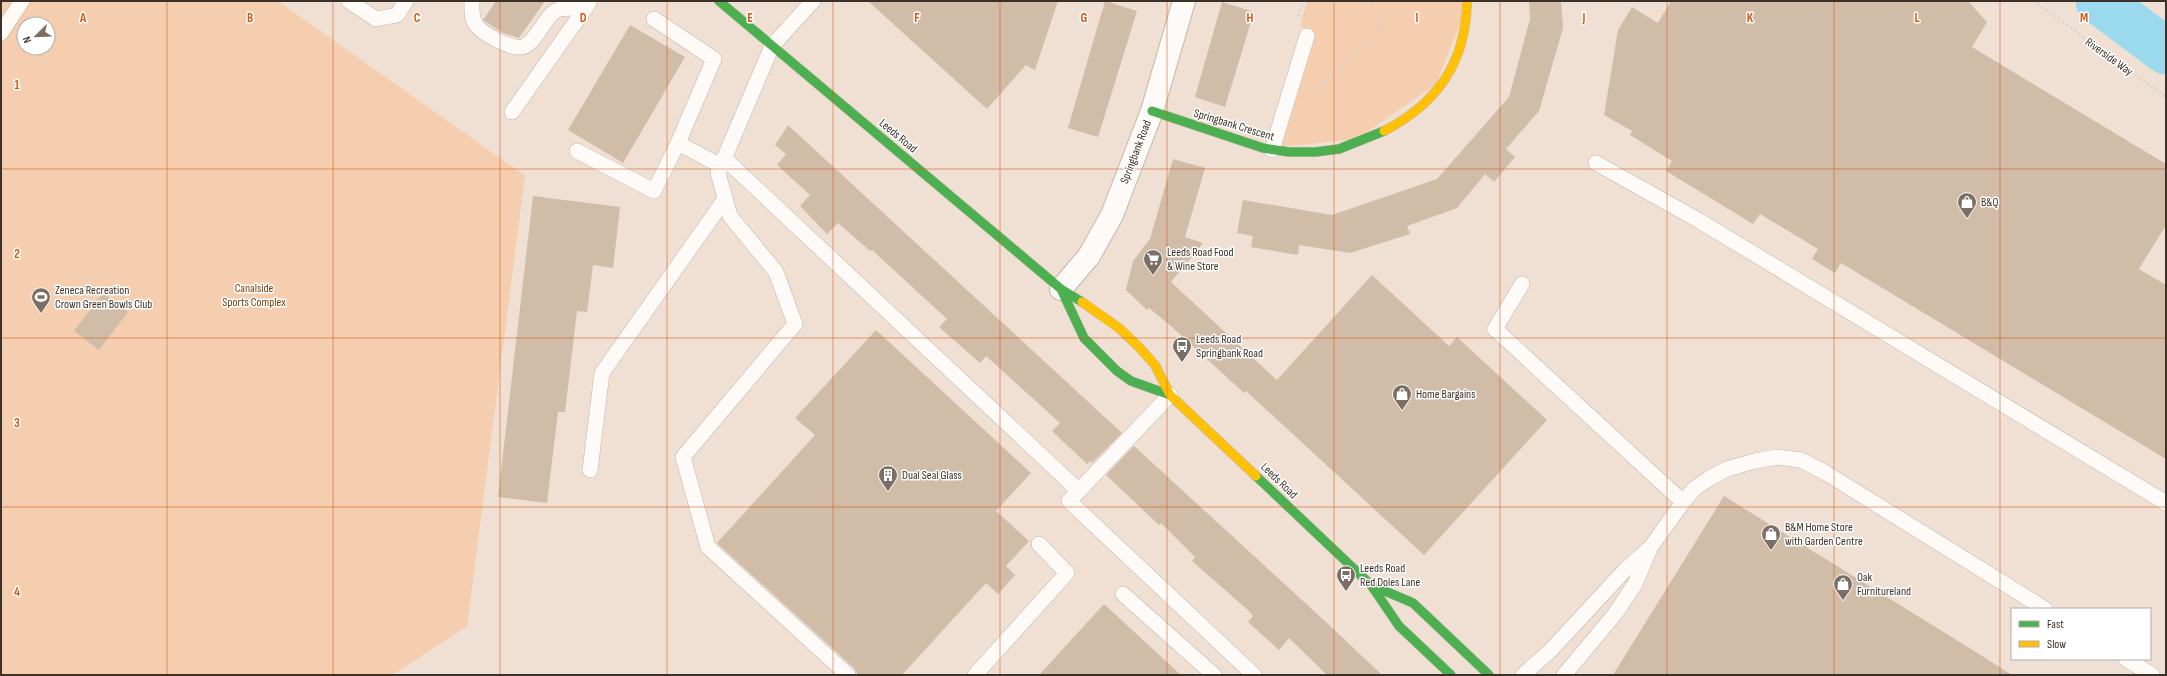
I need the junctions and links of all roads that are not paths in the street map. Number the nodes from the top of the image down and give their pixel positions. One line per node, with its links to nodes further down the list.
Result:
1 (22, 1): 11 (lane)
2 (349, 1): 3 (lane)
3 (406, 1)
4 (472, 1): 9 (lane)
5 (719, 1): 13 (main road, Leeds Road)
6 (813, 1): 13 (lane)
7 (1184, 1): 14 (street, Springbank Road)
8 (1468, 1): 17 (main road, Springbank Crescent)
9 (588, 5): 15 (lane)
10 (654, 19): 16 (lane)
11 (1, 33)
12 (1307, 36): 17 (lane)
13 (772, 46): 19 (lane); 23 (main road, Leeds Road)
14 (1152, 111): 17 (main road, Springbank Crescent); 23 (street, Springbank Road)
15 (512, 112)
16 (678, 143): 18 (lane); 19 (lane)
17 (1272, 150)
18 (577, 151)
19 (723, 162): 21 (lane); 26 (lane)
20 (1596, 163): 28 (lane)
21 (725, 199): 25 (lane); 35 (lane)
22 (1522, 284): 27 (lane)
23 (1061, 289): 24 (main road, Leeds Road); 24 (main road, Leeds Road)
24 (1170, 395): 26 (lane); 31 (main road, Leeds Road)
25 (590, 470)
26 (1079, 491): 38 (lane)
27 (1683, 502): 30 (lane); 33 (lane)
28 (2166, 503)
29 (1039, 544): 36 (lane)
30 (1650, 548): 41 (lane); 42 (lane)
31 (1371, 585): 39 (main road, Leeds Road); 40 (main road, Leeds Road)
32 (1123, 594): 37 (lane)
33 (2043, 608)
34 (2128, 660): 43 (lane)
35 (848, 675)
36 (975, 675)
37 (1214, 675)
38 (1254, 675)
39 (1451, 675)
40 (1489, 675)
41 (1523, 675)
42 (1564, 675)
43 (2152, 675)

